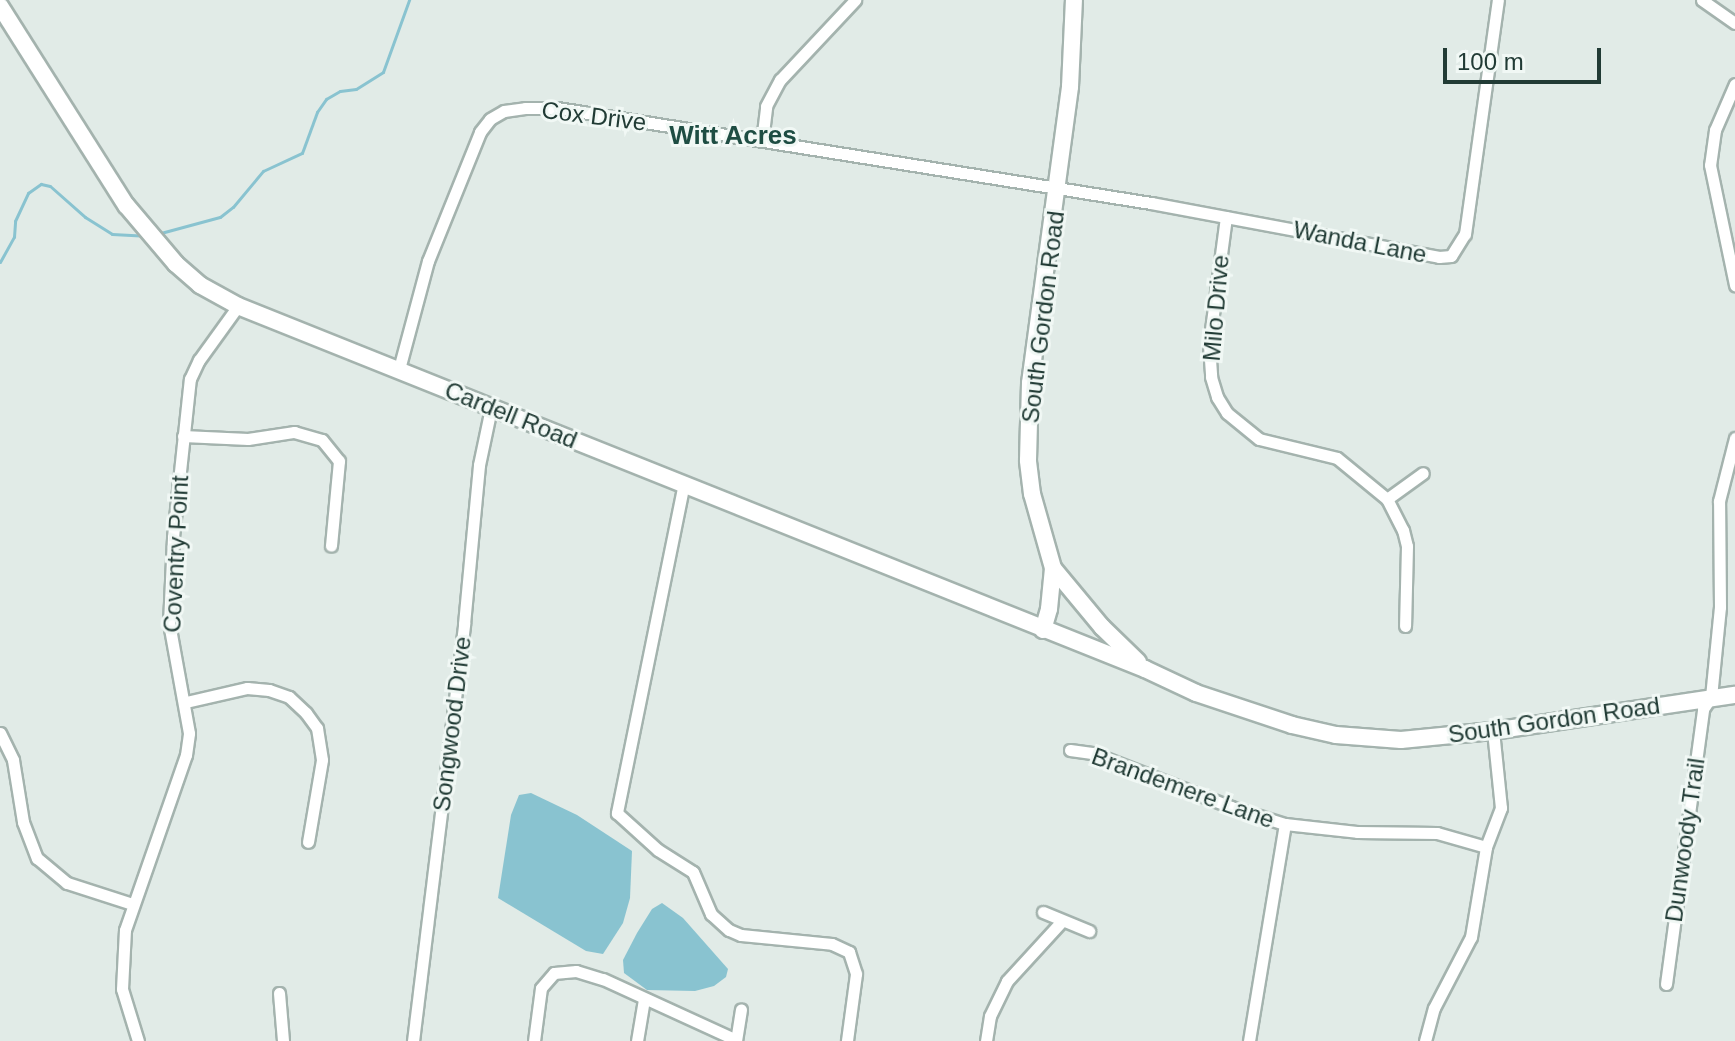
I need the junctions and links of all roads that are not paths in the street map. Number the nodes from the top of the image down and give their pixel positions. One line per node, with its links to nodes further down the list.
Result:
1 (855, 0): 8 (street)
2 (1074, 0): 9 (street, South Gordon Road)
3 (1498, 0): 10 (street, Wanda Lane)
4 (1702, 0): 6 (street)
5 (0, 6): 12 (street, Cardell Road)
6 (1735, 23)
7 (1735, 84): 11 (street)
8 (762, 141): 9 (street, Cox Drive); 13 (street, Cox Drive)
9 (1058, 190): 10 (street, Wanda Lane); 21 (street, South Gordon Road)
10 (1226, 217): 19 (street, Milo Drive)
11 (1735, 285)
12 (238, 306): 13 (street, Cardell Road); 15 (street, Coventry Point)
13 (399, 369): 14 (street, Cardell Road)
14 (491, 408): 18 (street, Cardell Road); 45 (street, Songwood Drive)
15 (183, 436): 20 (street); 27 (street, Coventry Point)
16 (1735, 438): 26 (street, Dunwoody Trail)
17 (1423, 473): 19 (street)
18 (684, 483): 23 (street, Cardell Road); 48 (street)
19 (1387, 499): 22 (street, Milo Drive)
20 (331, 546)
21 (1053, 568): 23 (street, South Gordon Road); 24 (street)
22 (1405, 626)
23 (1043, 630): 24 (street, Cardell Road)
24 (1145, 669): 28 (street, South Gordon Road)
25 (1735, 695): 26 (street, South Gordon Road)
26 (1711, 697): 28 (street, South Gordon Road); 38 (street, Dunwoody Trail)
27 (186, 702): 32 (street); 34 (street, Coventry Point)
28 (1493, 731): 33 (street)
29 (0, 733): 34 (street)
30 (1070, 750): 31 (street, Brandemere Lane)
31 (1285, 824): 33 (street, Brandemere Lane); 50 (street)
32 (308, 842)
33 (1486, 847): 51 (street)
34 (132, 904): 43 (street, Coventry Point)
35 (1043, 912): 36 (street)
36 (1061, 922): 37 (street); 49 (street)
37 (1089, 931)
38 (1666, 984)
39 (279, 993): 44 (street)
40 (644, 999): 42 (street); 46 (street); 47 (street)
41 (741, 1009): 42 (street)
42 (736, 1040)
43 (138, 1041)
44 (283, 1041)
45 (413, 1041)
46 (534, 1041)
47 (637, 1041)
48 (847, 1041)
49 (986, 1041)
50 (1249, 1041)
51 (1425, 1041)

